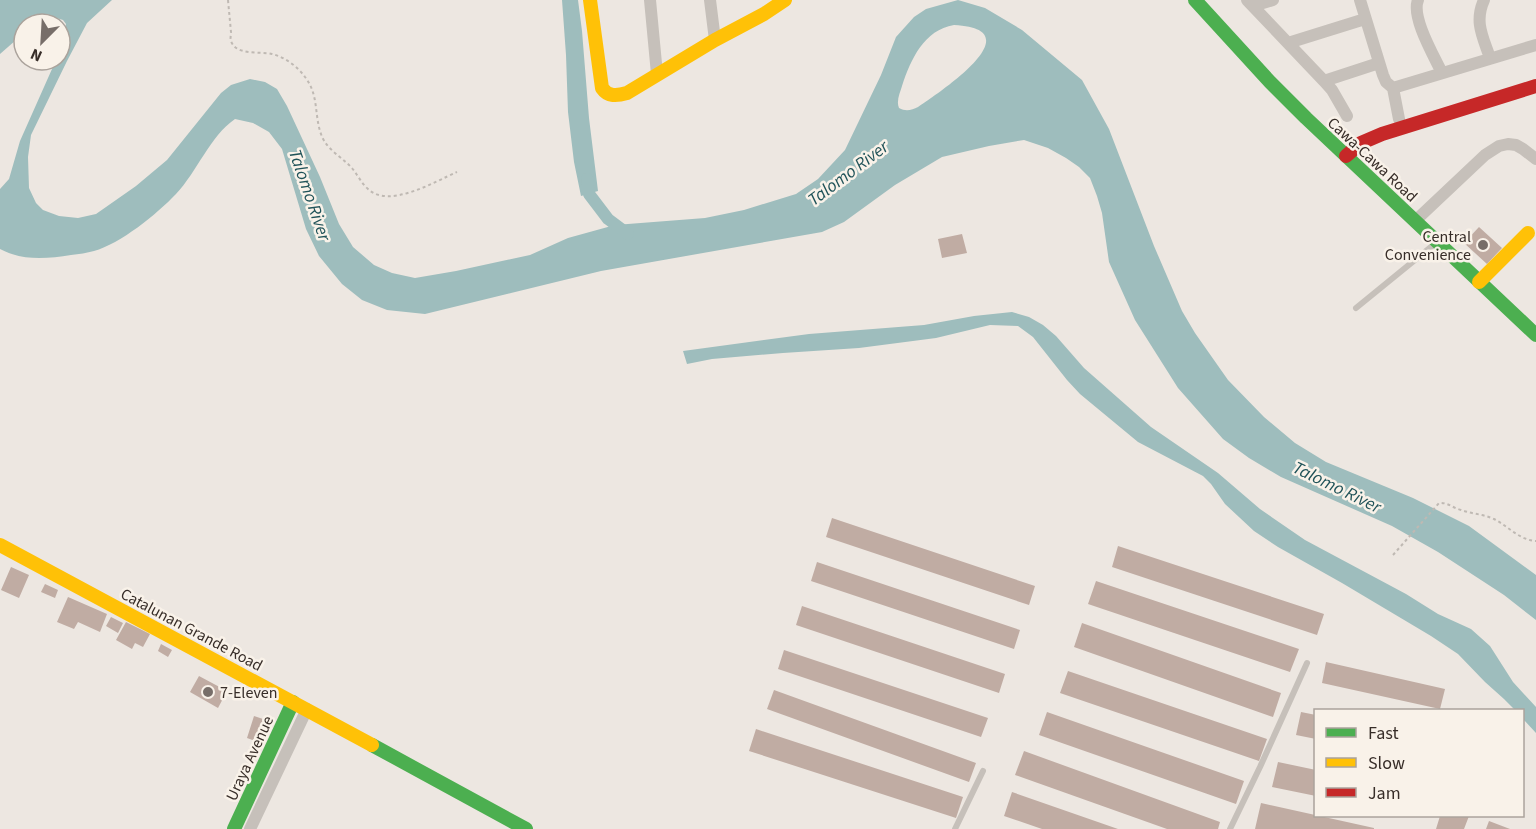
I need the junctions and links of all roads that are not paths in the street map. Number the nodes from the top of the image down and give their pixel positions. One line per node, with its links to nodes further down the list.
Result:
1 (590, 0): 20 (street)
2 (650, 0): 20 (street)
3 (710, 0): 14 (street)
4 (763, 0): 12 (street)
5 (785, 0): 12 (street)
6 (1195, 0): 26 (street, Cawa-Cawa Road)
7 (1273, 0): 11 (street)
8 (1360, 0): 13 (street)
9 (1418, 0): 19 (street)
10 (1484, 0): 17 (street)
11 (1250, 3): 15 (street)
12 (764, 14): 14 (street)
13 (1365, 19): 15 (street); 18 (street)
14 (715, 40): 20 (street)
15 (1288, 43): 21 (street)
16 (1536, 45): 17 (street)
17 (1490, 58): 19 (street)
18 (1379, 63): 21 (street); 23 (street)
19 (1442, 73): 23 (street)
20 (657, 74)
21 (1324, 81): 24 (street)
22 (1536, 86): 26 (street)
23 (1393, 88): 25 (street)
24 (1347, 116)
25 (1399, 119)
26 (1346, 156): 28 (street, Cawa-Cawa Road)
27 (1536, 159): 28 (street)
28 (1415, 221): 30 (street, Cawa-Cawa Road)
29 (1528, 233): 31 (street)
30 (1437, 242): 31 (street, Cawa-Cawa Road); 32 (lane)
31 (1479, 282): 33 (street, Cawa-Cawa Road)
32 (1356, 308)
33 (1536, 335)
34 (0, 545): 36 (street, Catalunan Grande Road)
35 (1307, 663): 44 (lane)
36 (293, 702): 37 (street, Catalunan Grande Road); 38 (street, Uraya Avenue)
37 (307, 709): 39 (street, Uraya Avenue); 42 (street, Catalunan Grande Road)
38 (271, 750): 39 (street); 41 (street, Uraya Avenue)
39 (284, 756): 41 (street, Uraya Avenue)
40 (982, 771): 43 (lane)
41 (243, 828)
42 (526, 829)
43 (955, 829)
44 (1230, 829)

